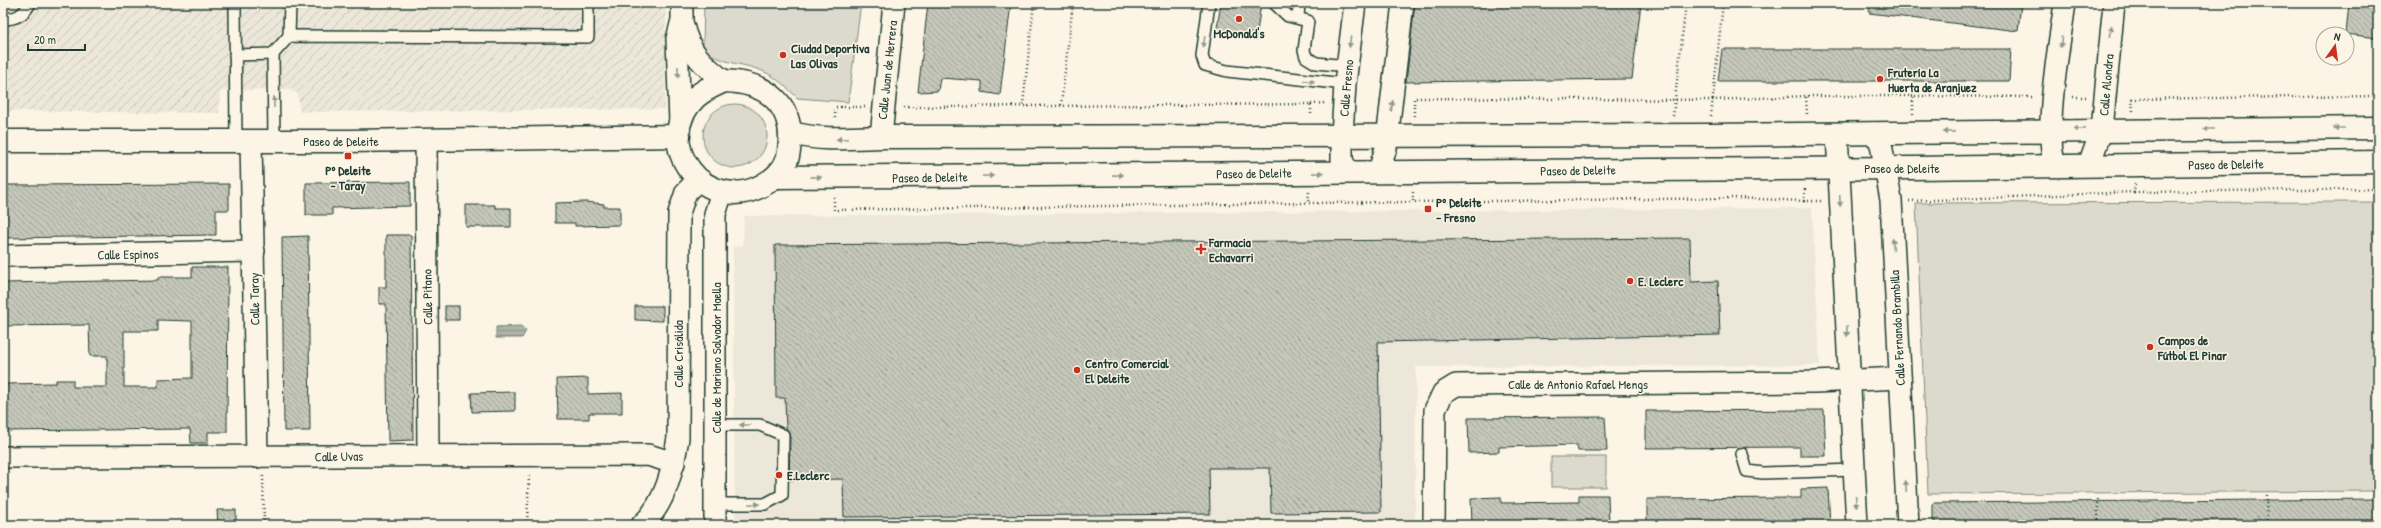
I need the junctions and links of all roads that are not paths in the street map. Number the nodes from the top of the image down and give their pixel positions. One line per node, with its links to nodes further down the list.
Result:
1 (30, 3): 15 (lane)
2 (235, 3): 18 (lane)
3 (290, 3): 16 (lane)
4 (588, 3): 16 (lane)
5 (894, 3): 29 (street, Calle Juan de Herrera)
6 (1209, 3): 19 (lane, one-way to 19)
7 (1274, 3): 14 (lane)
8 (1299, 3): 14 (lane)
9 (1355, 3): 19 (street, Calle Fresno, one-way to 19)
10 (1403, 3): 30 (street, one-way to 10)
11 (2065, 3): 24 (street, one-way to 24)
12 (2114, 3): 23 (street, Calle Alondra, one-way to 12)
13 (682, 12): 20 (street); 22 (street, one-way to 22)
14 (1298, 18): 19 (lane)
15 (3, 19)
16 (289, 36): 17 (lane)
17 (273, 54): 18 (lane); 34 (lane, one-way to 17)
18 (235, 55): 33 (lane)
19 (1346, 75): 28 (street, Calle Fresno)
20 (724, 81): 22 (main road); 26 (main road)
21 (2378, 128): 23 (main road, one-way to 23)
22 (680, 129): 31 (main road, Paseo de Deleite); 43 (main road)
23 (2102, 129): 24 (main road, one-way to 24); 37 (street, Calle Alondra)
24 (2052, 130): 25 (main road, one-way to 25); 36 (street)
25 (1875, 133): 27 (main road); 39 (street, Calle Fernando Brambilla)
26 (791, 134): 29 (main road, one-way to 26); 42 (main road)
27 (1837, 134): 30 (main road); 38 (street)
28 (1342, 136): 29 (main road); 30 (main road); 41 (street, Calle Fresno)
29 (881, 137)
30 (1386, 137): 40 (street)
31 (426, 140): 34 (main road, Paseo de Deleite); 51 (street, Calle Pitano)
32 (3, 141): 33 (main road, Paseo de Deleite)
33 (243, 141): 34 (main road, Paseo de Deleite); 45 (street, Calle Taray)
34 (274, 141)
35 (2378, 162): 37 (main road, Paseo de Deleite)
36 (2055, 165): 37 (main road, Paseo de Deleite); 39 (main road, Paseo de Deleite)
37 (2089, 165)
38 (1839, 168): 39 (main road, Paseo de Deleite); 40 (main road, Paseo de Deleite); 48 (street, one-way to 48)
39 (1885, 168): 47 (street, Calle Fernando Brambilla, one-way to 39)
40 (1379, 171): 41 (main road, Paseo de Deleite)
41 (1348, 172): 42 (main road, Paseo de Deleite, one-way to 41)
42 (777, 177): 44 (main road)
43 (698, 180): 44 (main road); 54 (street, Calle Crisálida)
44 (722, 192): 49 (street, Calle de Mariano Salvador Maella)
45 (254, 251): 46 (street, Calle Espinos); 53 (street, Calle Taray)
46 (3, 256)
47 (1900, 378): 48 (street, Calle de Antonio Rafael Mengs); 61 (street, Calle Fernando Brambilla, one-way to 47)
48 (1849, 380): 55 (street); 59 (street, Calle de Antonio Rafael Mengs)
49 (716, 425): 56 (street, Calle de Mariano Salvador Maella); 56 (lane, one-way to 49)
50 (1742, 454): 55 (lane)
51 (428, 455): 53 (street, Calle Uvas); 54 (street, Calle Uvas)
52 (3, 457): 53 (street, Calle Uvas)
53 (260, 457)
54 (674, 463): 57 (street, Calle Crisálida)
55 (1854, 470): 60 (street, one-way to 60)
56 (715, 504): 58 (street, Calle de Mariano Salvador Maella)
57 (642, 525)
58 (715, 525)
59 (1434, 525)
60 (1857, 525)
61 (1908, 525)

